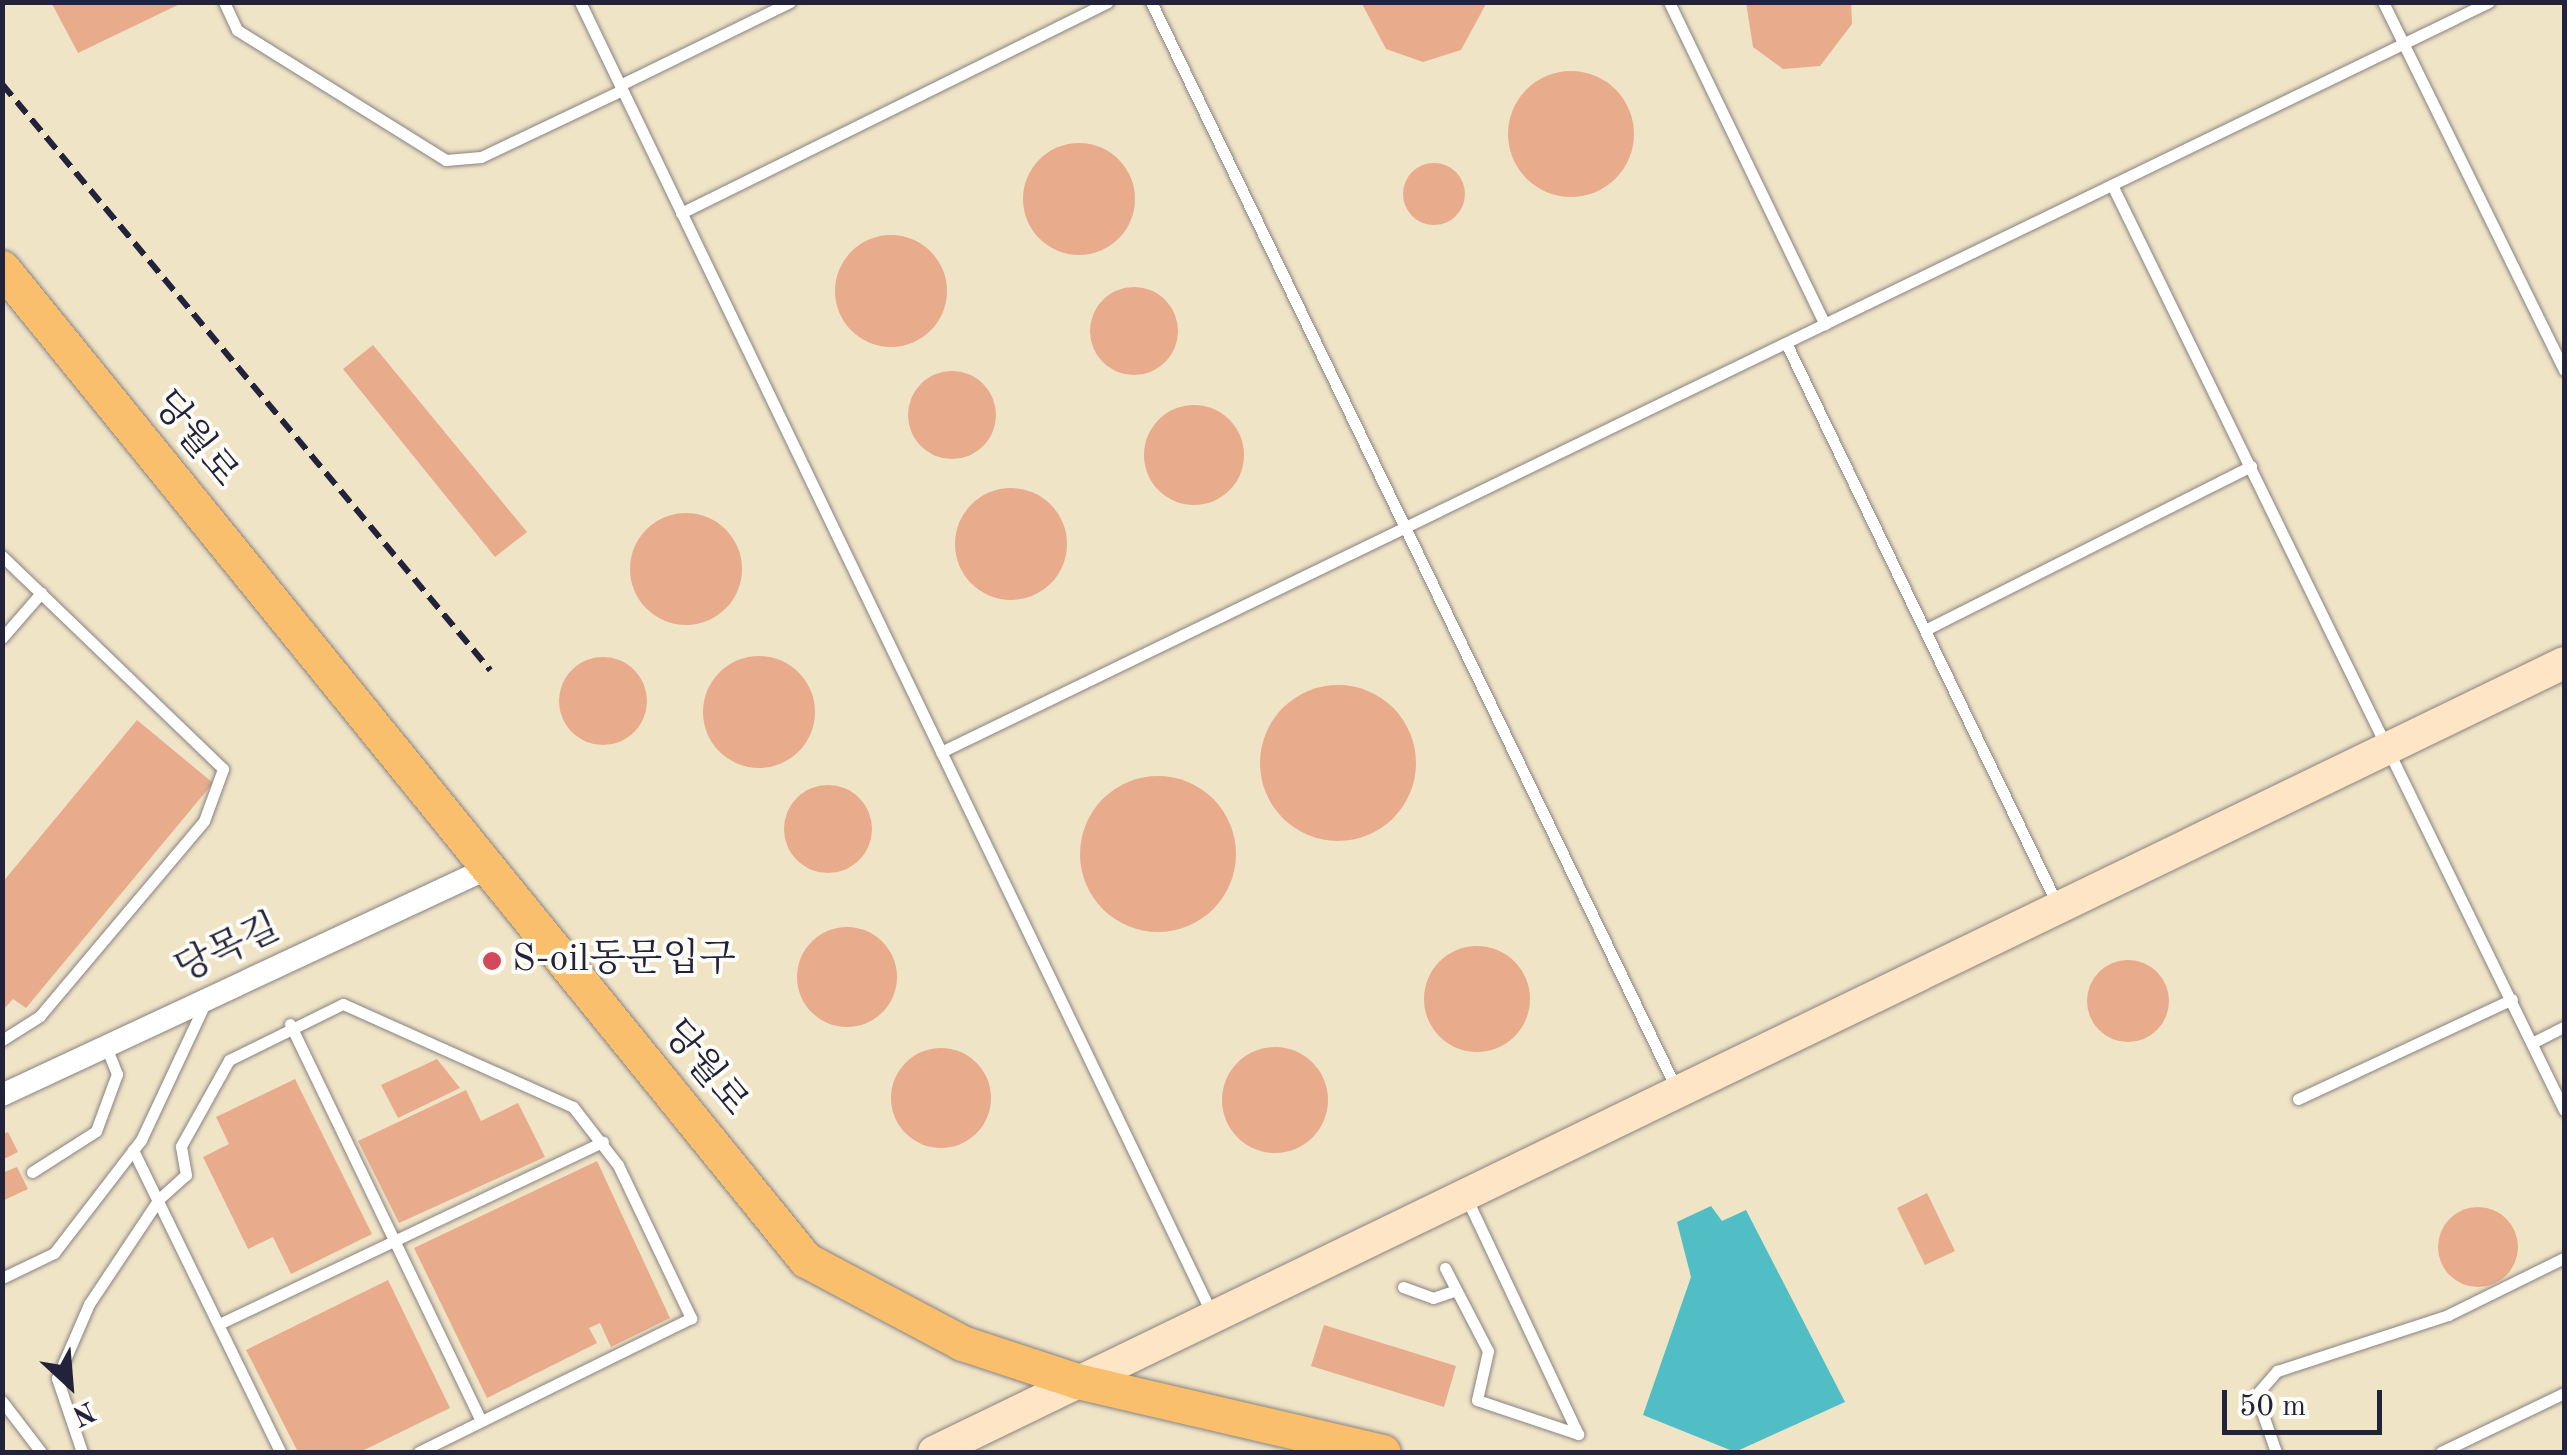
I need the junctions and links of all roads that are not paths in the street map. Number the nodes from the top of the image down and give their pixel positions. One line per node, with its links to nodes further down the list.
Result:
1 (224, 2): 10 (lane)
2 (580, 2): 10 (lane)
3 (790, 2): 10 (lane)
4 (1108, 2): 12 (lane)
5 (1151, 2): 18 (lane)
6 (1669, 2): 14 (lane)
7 (2383, 2): 9 (lane)
8 (2489, 2): 9 (lane)
9 (2403, 44): 11 (lane); 16 (lane)
10 (621, 88): 12 (lane)
11 (2112, 185): 14 (lane); 17 (lane)
12 (681, 213): 25 (lane)
13 (2, 268): 26 (main road, 당월로)
14 (1825, 324): 15 (lane)
15 (1786, 343): 18 (lane); 21 (lane)
16 (2564, 370)
17 (2251, 466): 21 (lane); 24 (lane)
18 (1404, 528): 25 (lane); 35 (lane)
19 (2, 556): 20 (lane)
20 (41, 593): 22 (lane); 32 (lane)
21 (1924, 630): 27 (lane)
22 (2, 638)
23 (2564, 663): 24 (main road)
24 (2391, 747): 27 (main road); 29 (lane)
25 (941, 752): 50 (lane)
26 (484, 870): 28 (street, 당목길); 52 (main road, 당월로)
27 (2058, 906): 35 (main road)
28 (208, 998): 34 (street, 당목길); 40 (lane)
29 (2512, 1000): 33 (lane); 37 (lane)
30 (290, 1024): 39 (lane); 43 (lane); 44 (lane)
31 (2564, 1027): 33 (lane)
32 (2, 1040)
33 (2532, 1043): 38 (lane)
34 (105, 1045): 36 (street, 당목길); 41 (lane)
35 (1676, 1089): 42 (main road)
36 (2, 1095)
37 (2298, 1099)
38 (2564, 1110)
39 (603, 1142): 44 (lane); 55 (lane)
40 (133, 1150): 43 (lane); 47 (lane)
41 (32, 1172)
42 (1464, 1194): 49 (lane); 50 (main road)
43 (159, 1200): 51 (lane); 57 (lane)
44 (394, 1240): 51 (lane); 55 (lane)
45 (2564, 1258): 62 (lane)
46 (1445, 1268): 49 (lane)
47 (2, 1278)
48 (1403, 1287): 49 (lane)
49 (1456, 1290)
50 (1213, 1317): 52 (main road)
51 (219, 1324): 58 (lane)
52 (1077, 1381): 60 (main road); 61 (main road, 당월로)
53 (2564, 1392): 63 (lane)
54 (2, 1401): 56 (lane)
55 (481, 1420): 59 (lane)
56 (41, 1452)
57 (82, 1452)
58 (280, 1452)
59 (420, 1452)
60 (934, 1452)
61 (1383, 1452)
62 (2276, 1452)
63 (2442, 1452)

